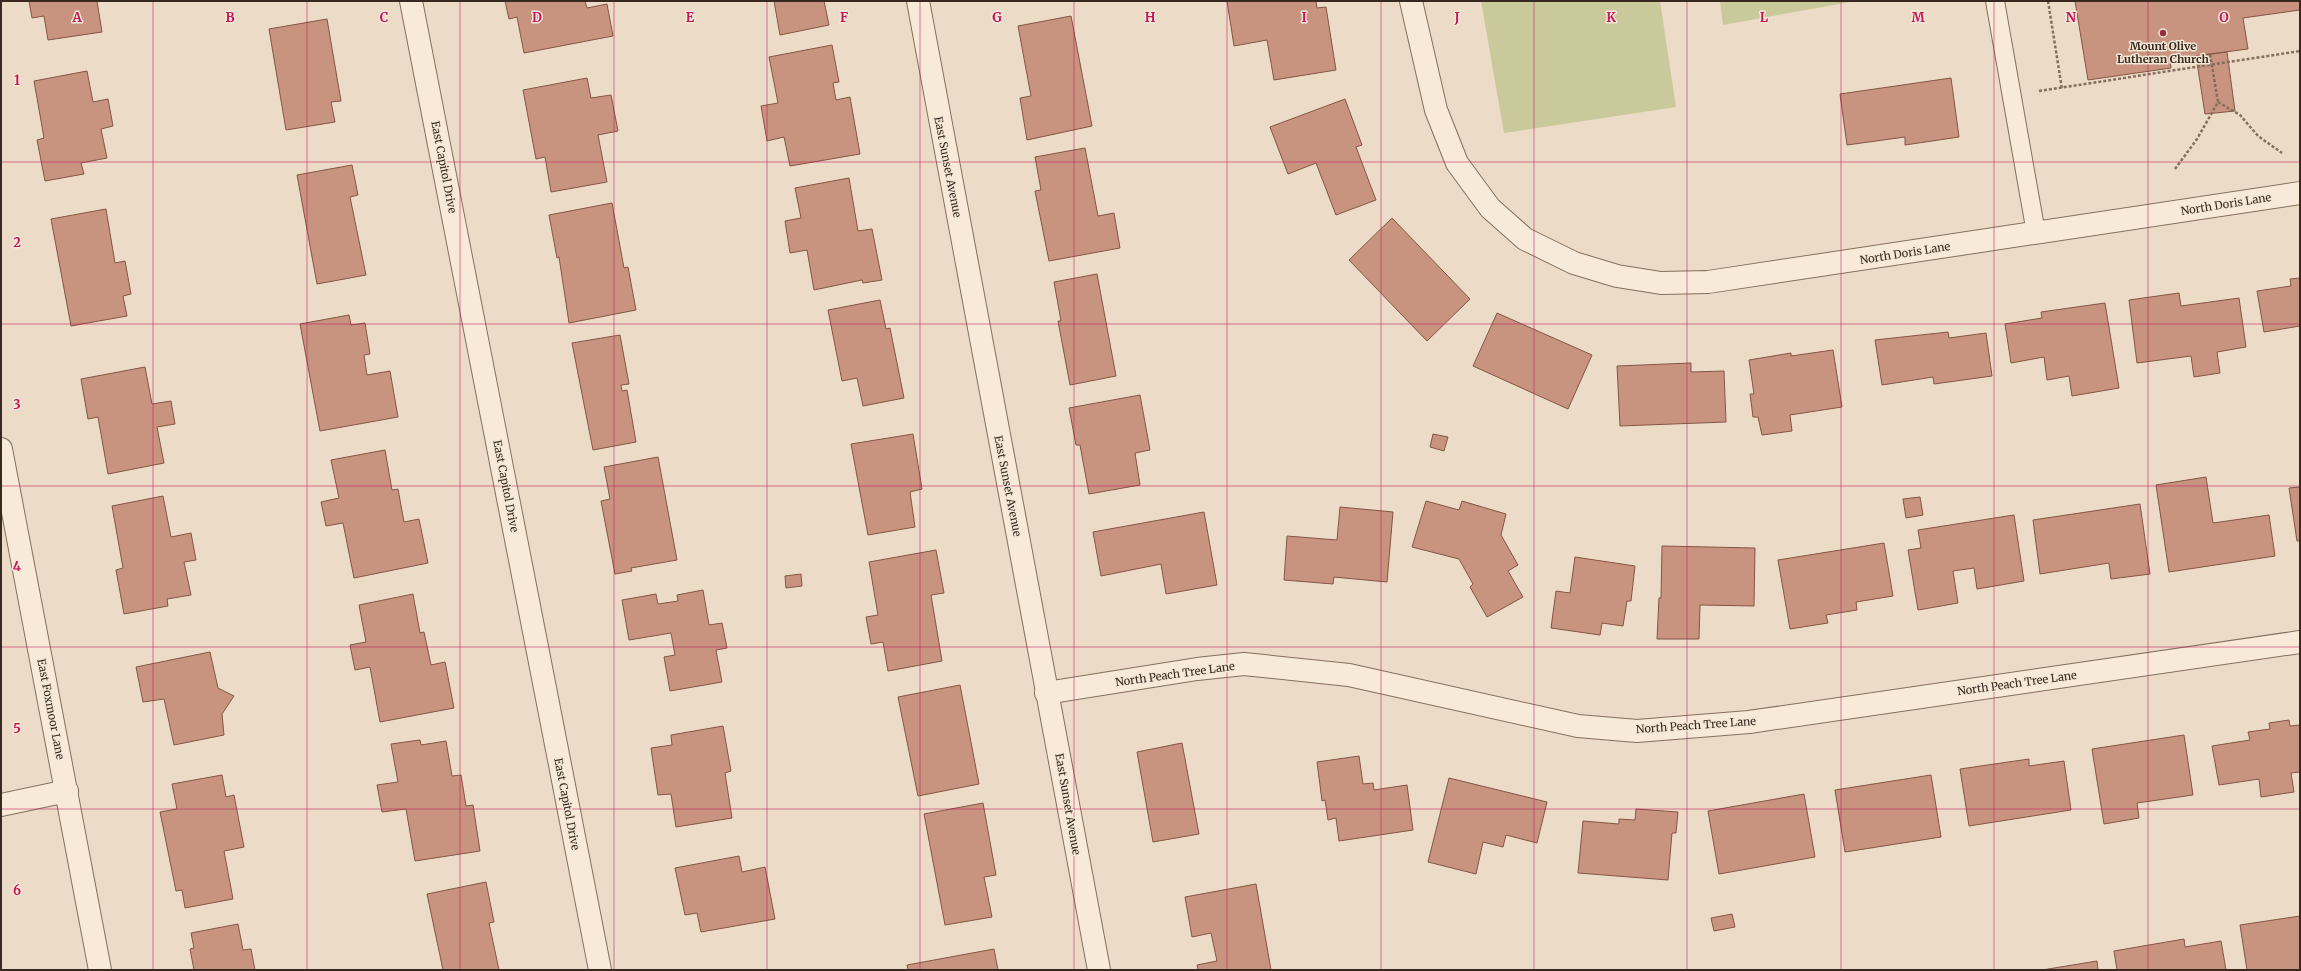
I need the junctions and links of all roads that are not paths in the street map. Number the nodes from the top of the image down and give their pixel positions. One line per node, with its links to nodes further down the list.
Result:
1 (411, 1): 13 (street, East Capitol Drive)
2 (918, 1): 9 (street, East Sunset Avenue)
3 (1412, 1): 6 (street, North Doris Lane)
4 (1996, 1): 6 (lane)
5 (2300, 193): 6 (street, North Doris Lane)
6 (2036, 233)
7 (1, 449): 10 (street, East Foxmoor Lane)
8 (2300, 642): 9 (street, North Peach Tree Lane)
9 (1046, 693): 14 (street, East Sunset Avenue)
10 (67, 791): 11 (street); 12 (street, East Foxmoor Lane)
11 (1, 805)
12 (100, 970)
13 (600, 970)
14 (1098, 970)

